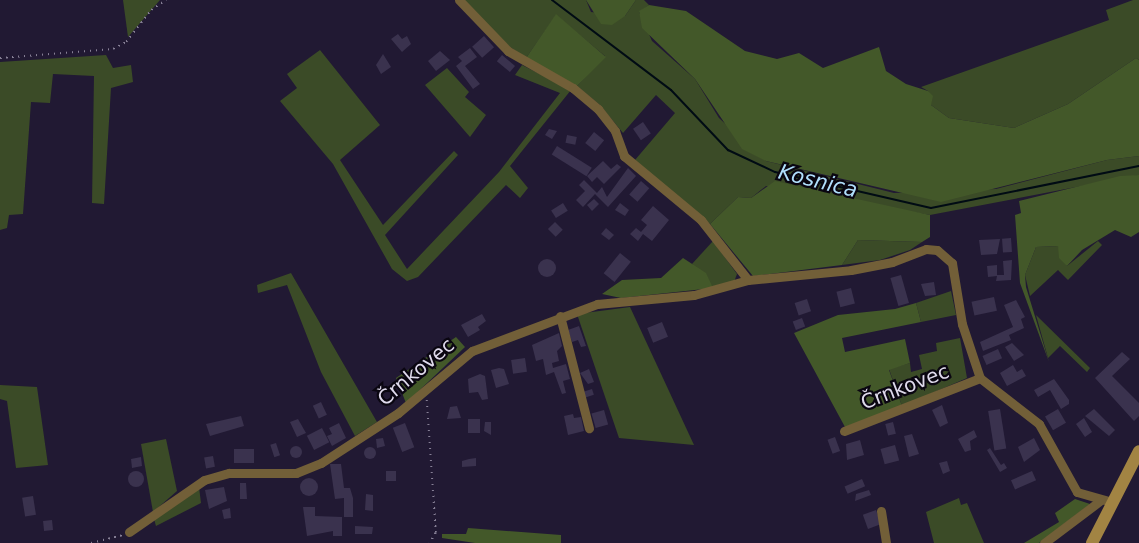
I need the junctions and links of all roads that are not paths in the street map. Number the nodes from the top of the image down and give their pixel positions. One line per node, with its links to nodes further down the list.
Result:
1 (459, 0): 2 (street)
2 (748, 280): 3 (street, Črnkovec); 4 (street, Črnkovec)
3 (560, 316): 5 (street); 10 (street, Črnkovec)
4 (980, 378): 6 (street, Črnkovec); 8 (street, Črnkovec)
5 (589, 428)
6 (844, 431)
7 (1139, 450): 8 (main road)
8 (1106, 501): 12 (street); 13 (main road)
9 (881, 511): 11 (street)
10 (129, 532)
11 (886, 543)
12 (1044, 543)
13 (1092, 543)

